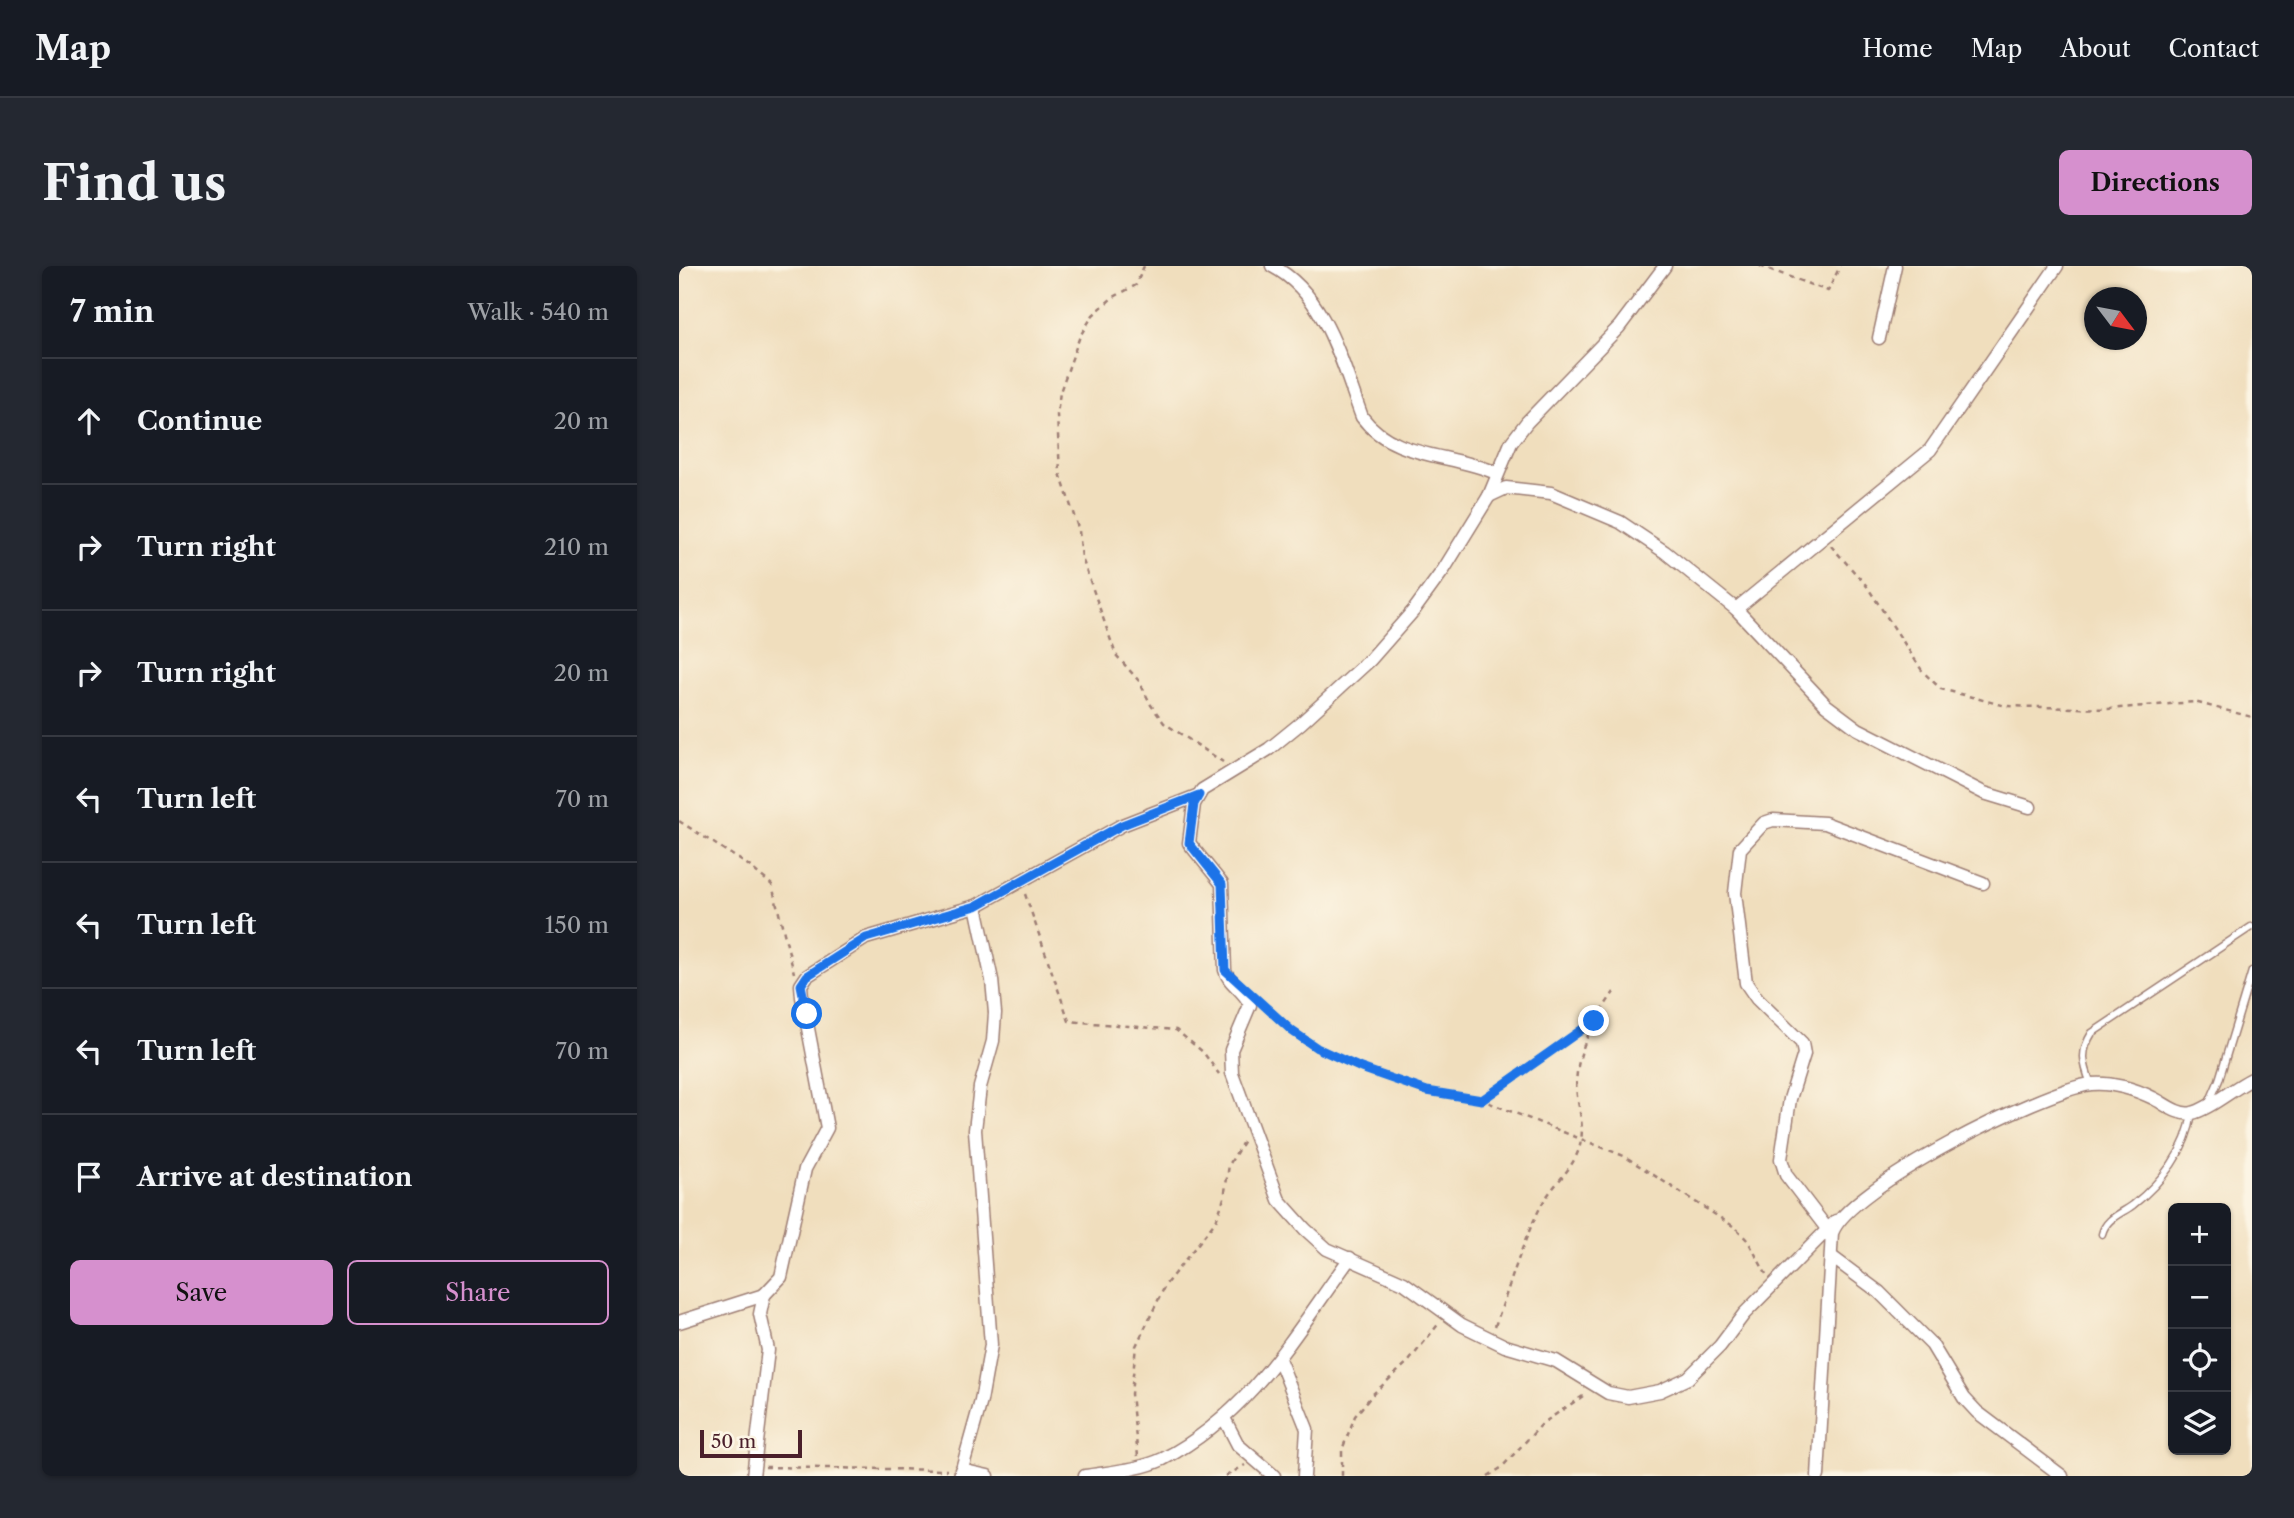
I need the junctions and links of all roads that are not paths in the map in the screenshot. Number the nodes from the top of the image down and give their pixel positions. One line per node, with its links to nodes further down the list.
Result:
1 (1272, 266): 6 (street)
2 (1665, 266): 6 (street)
3 (1895, 266): 5 (street)
4 (2057, 266): 8 (street)
5 (1878, 338)
6 (1496, 473): 7 (street)
7 (1489, 496): 8 (street); 9 (street)
8 (1735, 609): 10 (street)
9 (1199, 795): 12 (street); 22 (street)
10 (2030, 807)
11 (1983, 883): 19 (street)
12 (976, 906): 23 (street); 28 (street)
13 (2251, 927): 16 (lane)
14 (2252, 971): 17 (lane)
15 (2252, 1079): 17 (street)
16 (2091, 1084): 18 (street); 19 (street)
17 (2208, 1105): 18 (street)
18 (2192, 1113): 20 (lane)
19 (1832, 1225): 21 (street); 22 (street)
20 (2102, 1234)
21 (1832, 1257): 33 (street); 34 (street)
22 (1350, 1258): 25 (street)
23 (764, 1295): 24 (street); 27 (street)
24 (679, 1322)
25 (1279, 1359): 26 (street); 32 (street)
26 (1224, 1418): 30 (street); 31 (street)
27 (754, 1471)
28 (961, 1473): 29 (street)
29 (988, 1476)
30 (1085, 1476)
31 (1274, 1476)
32 (1304, 1476)
33 (1818, 1476)
34 (2062, 1476)

